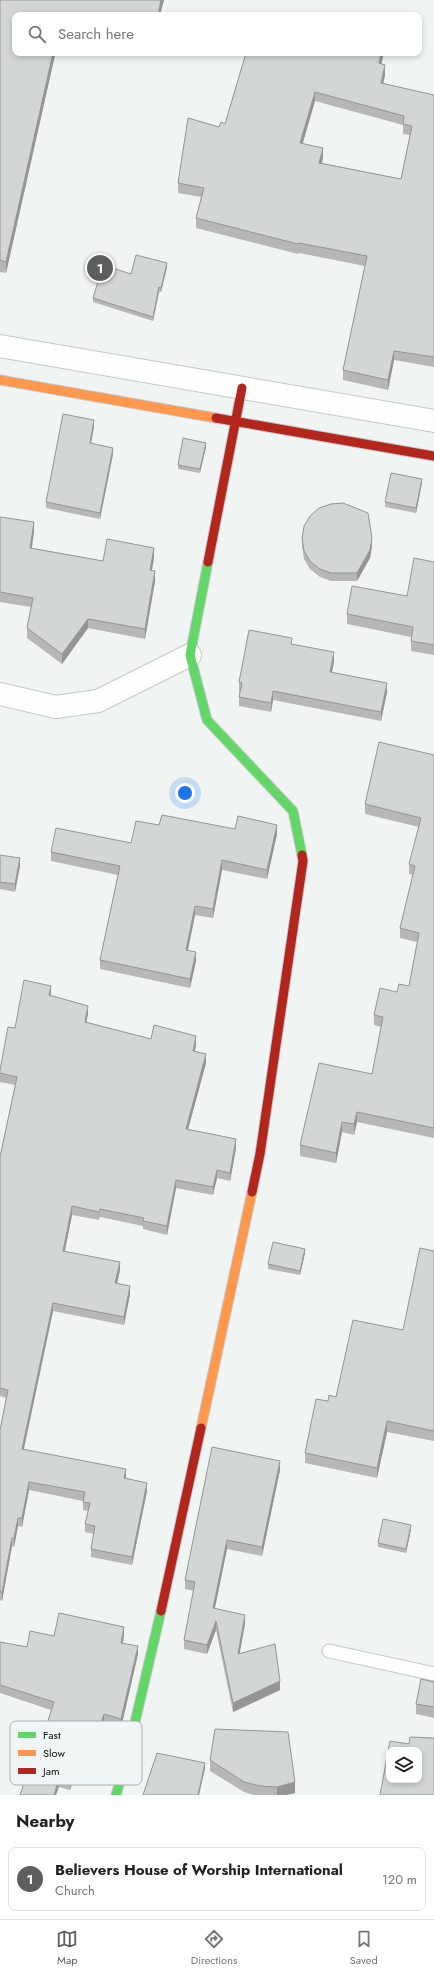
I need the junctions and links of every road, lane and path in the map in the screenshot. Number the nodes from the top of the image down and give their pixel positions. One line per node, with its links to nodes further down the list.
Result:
1 (0, 346): 3 (street)
2 (0, 380): 5 (street)
3 (242, 388): 4 (street); 5 (street)
4 (434, 421)
5 (236, 423): 6 (street); 7 (street)
6 (434, 456)
7 (190, 655): 8 (street); 11 (street)
8 (0, 694)
9 (329, 1651): 10 (lane)
10 (434, 1674)
11 (135, 1721)
12 (119, 1785): 13 (street)
13 (116, 1795)

